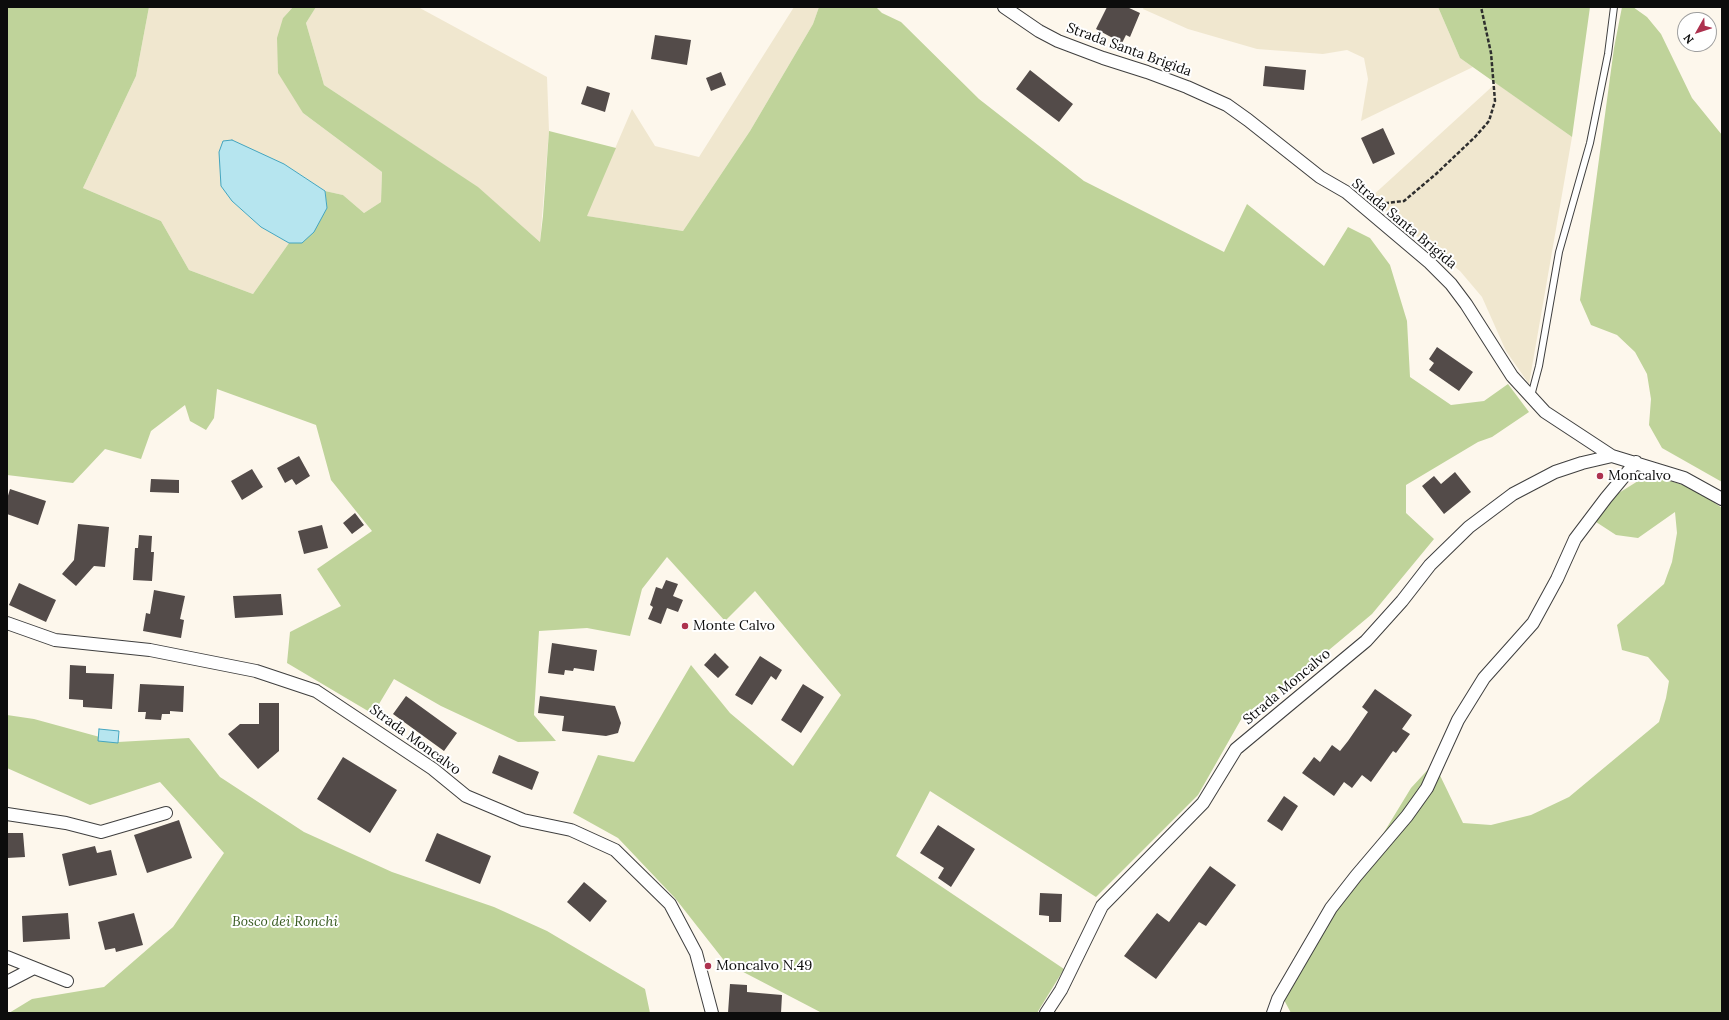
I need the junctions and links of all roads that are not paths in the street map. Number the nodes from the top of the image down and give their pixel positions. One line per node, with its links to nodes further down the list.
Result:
1 (1004, 7): 3 (street, Strada Santa Brigida)
2 (1614, 7): 3 (lane)
3 (1531, 398): 4 (street, Strada Santa Brigida)
4 (1612, 456): 5 (street, Strada Santa Brigida); 16 (street, Strada Moncalvo)
5 (1636, 462): 6 (street, Strada Santa Brigida); 14 (street)
6 (1722, 499)
7 (7, 623): 15 (street, Strada Moncalvo)
8 (166, 813): 9 (street)
9 (7, 814)
10 (7, 956): 11 (street)
11 (34, 968): 12 (street); 13 (street)
12 (67, 981)
13 (7, 982)
14 (1274, 1012)
15 (712, 1013)
16 (1046, 1013)

